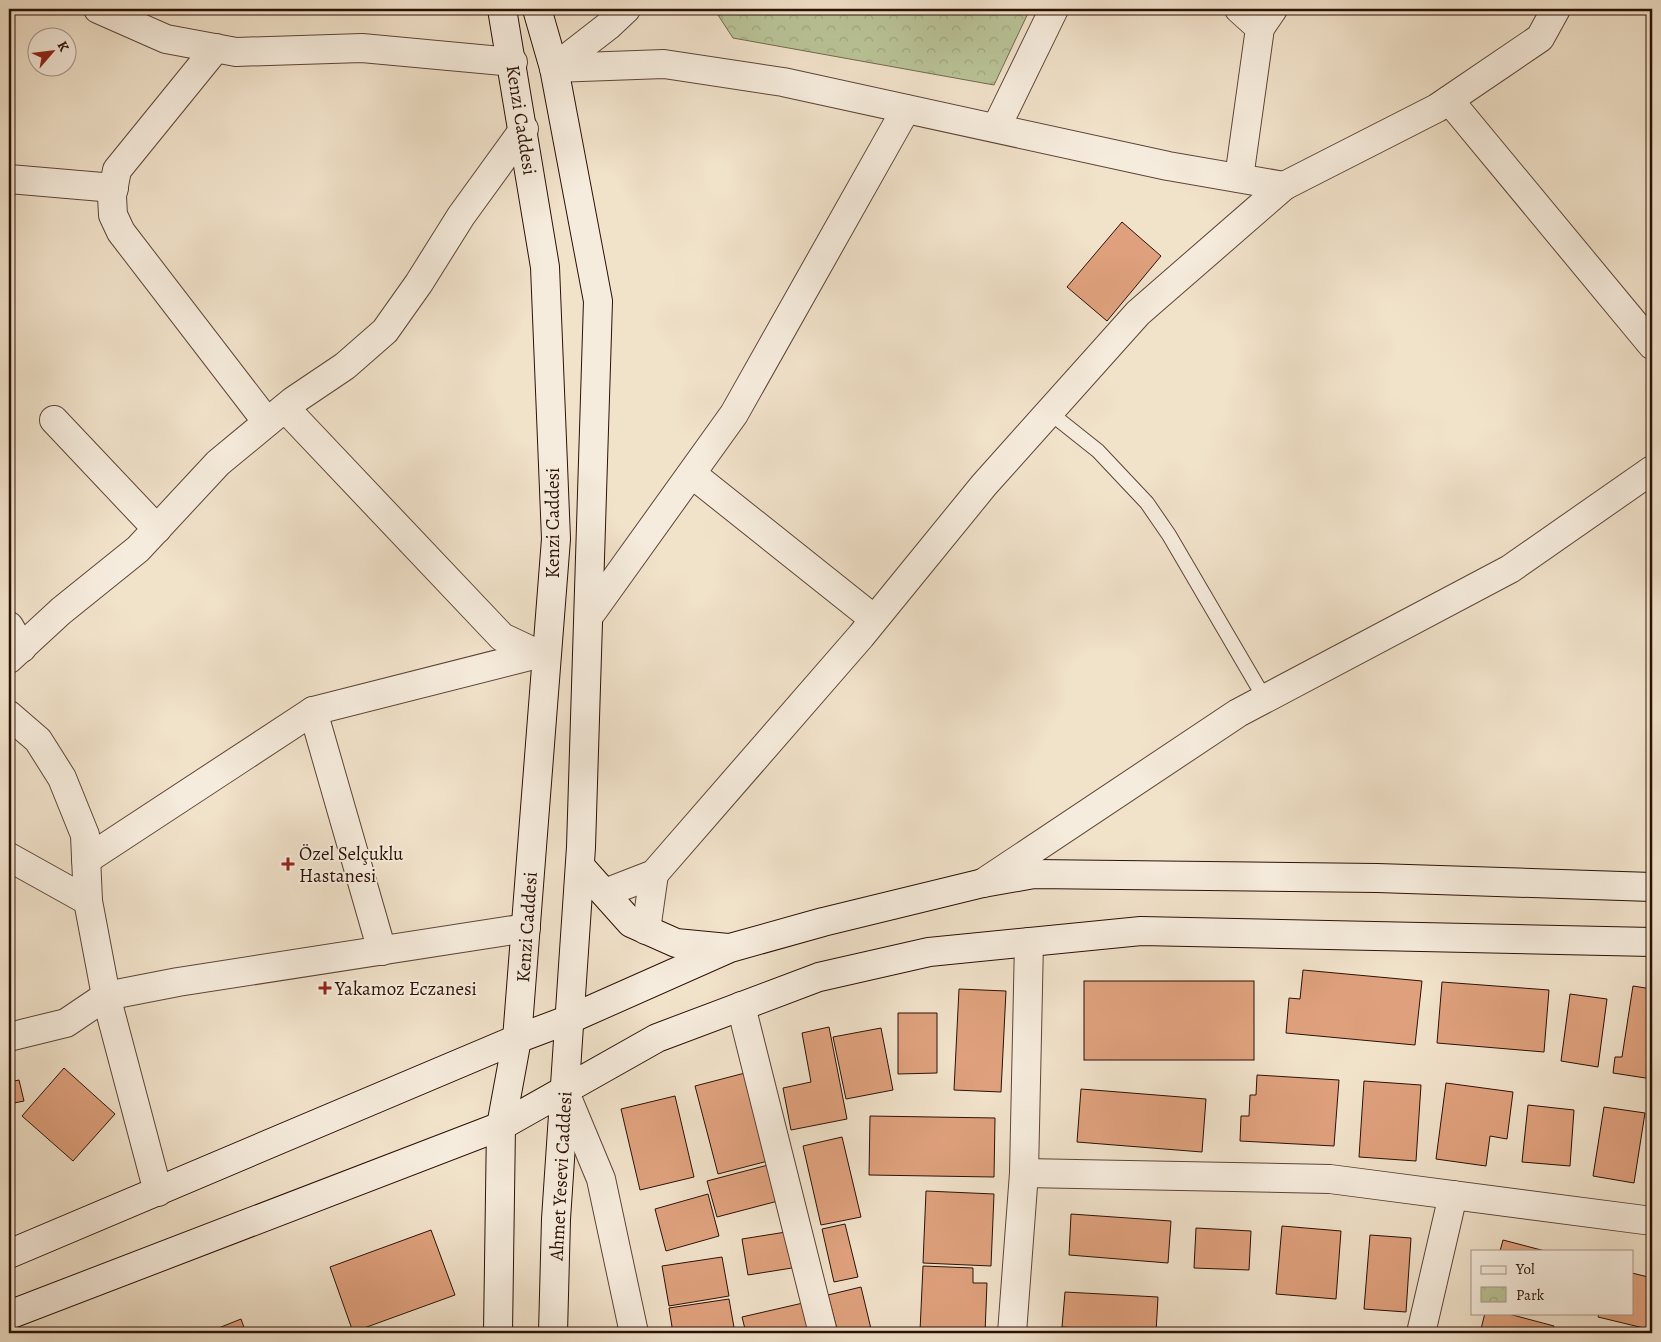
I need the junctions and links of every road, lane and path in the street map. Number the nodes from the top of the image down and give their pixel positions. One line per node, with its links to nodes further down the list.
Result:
1 (98, 9): 9 (street)
2 (502, 9): 10 (street, Kenzi Caddesi)
3 (537, 9): 11 (street, Kenzi Caddesi)
4 (626, 9): 11 (street)
5 (1054, 9): 15 (street)
6 (1240, 9): 8 (street)
7 (1556, 9): 12 (street)
8 (1267, 18): 16 (street)
9 (216, 48): 10 (street); 19 (street)
10 (513, 62): 14 (street, Kenzi Caddesi)
11 (554, 68): 13 (street); 27 (street, Kenzi Caddesi)
12 (1449, 100): 18 (street); 20 (street)
13 (906, 108): 15 (street); 25 (street)
14 (524, 128): 22 (street); 41 (street, Kenzi Caddesi)
15 (996, 128): 16 (street)
16 (1240, 178): 18 (street)
17 (9, 179): 19 (street)
18 (1284, 186): 21 (street)
19 (114, 188): 22 (street)
20 (1652, 344)
21 (1049, 412): 28 (street); 30 (lane)
22 (276, 415): 26 (street); 31 (street)
23 (54, 420): 26 (street)
24 (1652, 470): 30 (street)
25 (692, 474): 27 (street); 28 (street)
26 (157, 529): 29 (street)
27 (590, 616): 35 (street, Kenzi Caddesi)
28 (874, 619): 36 (street)
29 (13, 644)
30 (1265, 699): 37 (street)
31 (313, 711): 34 (street); 46 (street)
32 (9, 715): 34 (street)
33 (9, 857): 40 (street)
34 (86, 860): 40 (street)
35 (580, 866): 39 (street); 49 (street, Kenzi Caddesi)
36 (654, 874): 39 (street); 42 (street)
37 (983, 883): 38 (street); 45 (street)
38 (1652, 888)
39 (604, 893): 42 (street)
40 (88, 901): 47 (street)
41 (526, 928): 46 (street); 51 (street, Kenzi Caddesi)
42 (646, 930): 45 (street)
43 (1029, 942): 44 (street); 48 (street); 54 (street)
44 (1652, 942)
45 (730, 948): 49 (street)
46 (382, 951): 47 (street)
47 (106, 996): 50 (street); 55 (street)
48 (741, 1006): 52 (street); 63 (street)
49 (570, 1019): 51 (street); 52 (street, Ahmet Yesevi Caddesi)
50 (9, 1037)
51 (517, 1040): 53 (street); 55 (street)
52 (564, 1090): 53 (street); 61 (street, Ahmet Yesevi Caddesi); 62 (street)
53 (501, 1126): 59 (street); 60 (street)
54 (1024, 1173): 56 (street); 64 (street)
55 (158, 1192): 58 (street)
56 (1453, 1194): 57 (street); 65 (street)
57 (1652, 1221)
58 (9, 1254)
59 (9, 1315)
60 (498, 1333)
61 (553, 1333)
62 (634, 1333)
63 (823, 1333)
64 (1012, 1333)
65 (1421, 1333)

